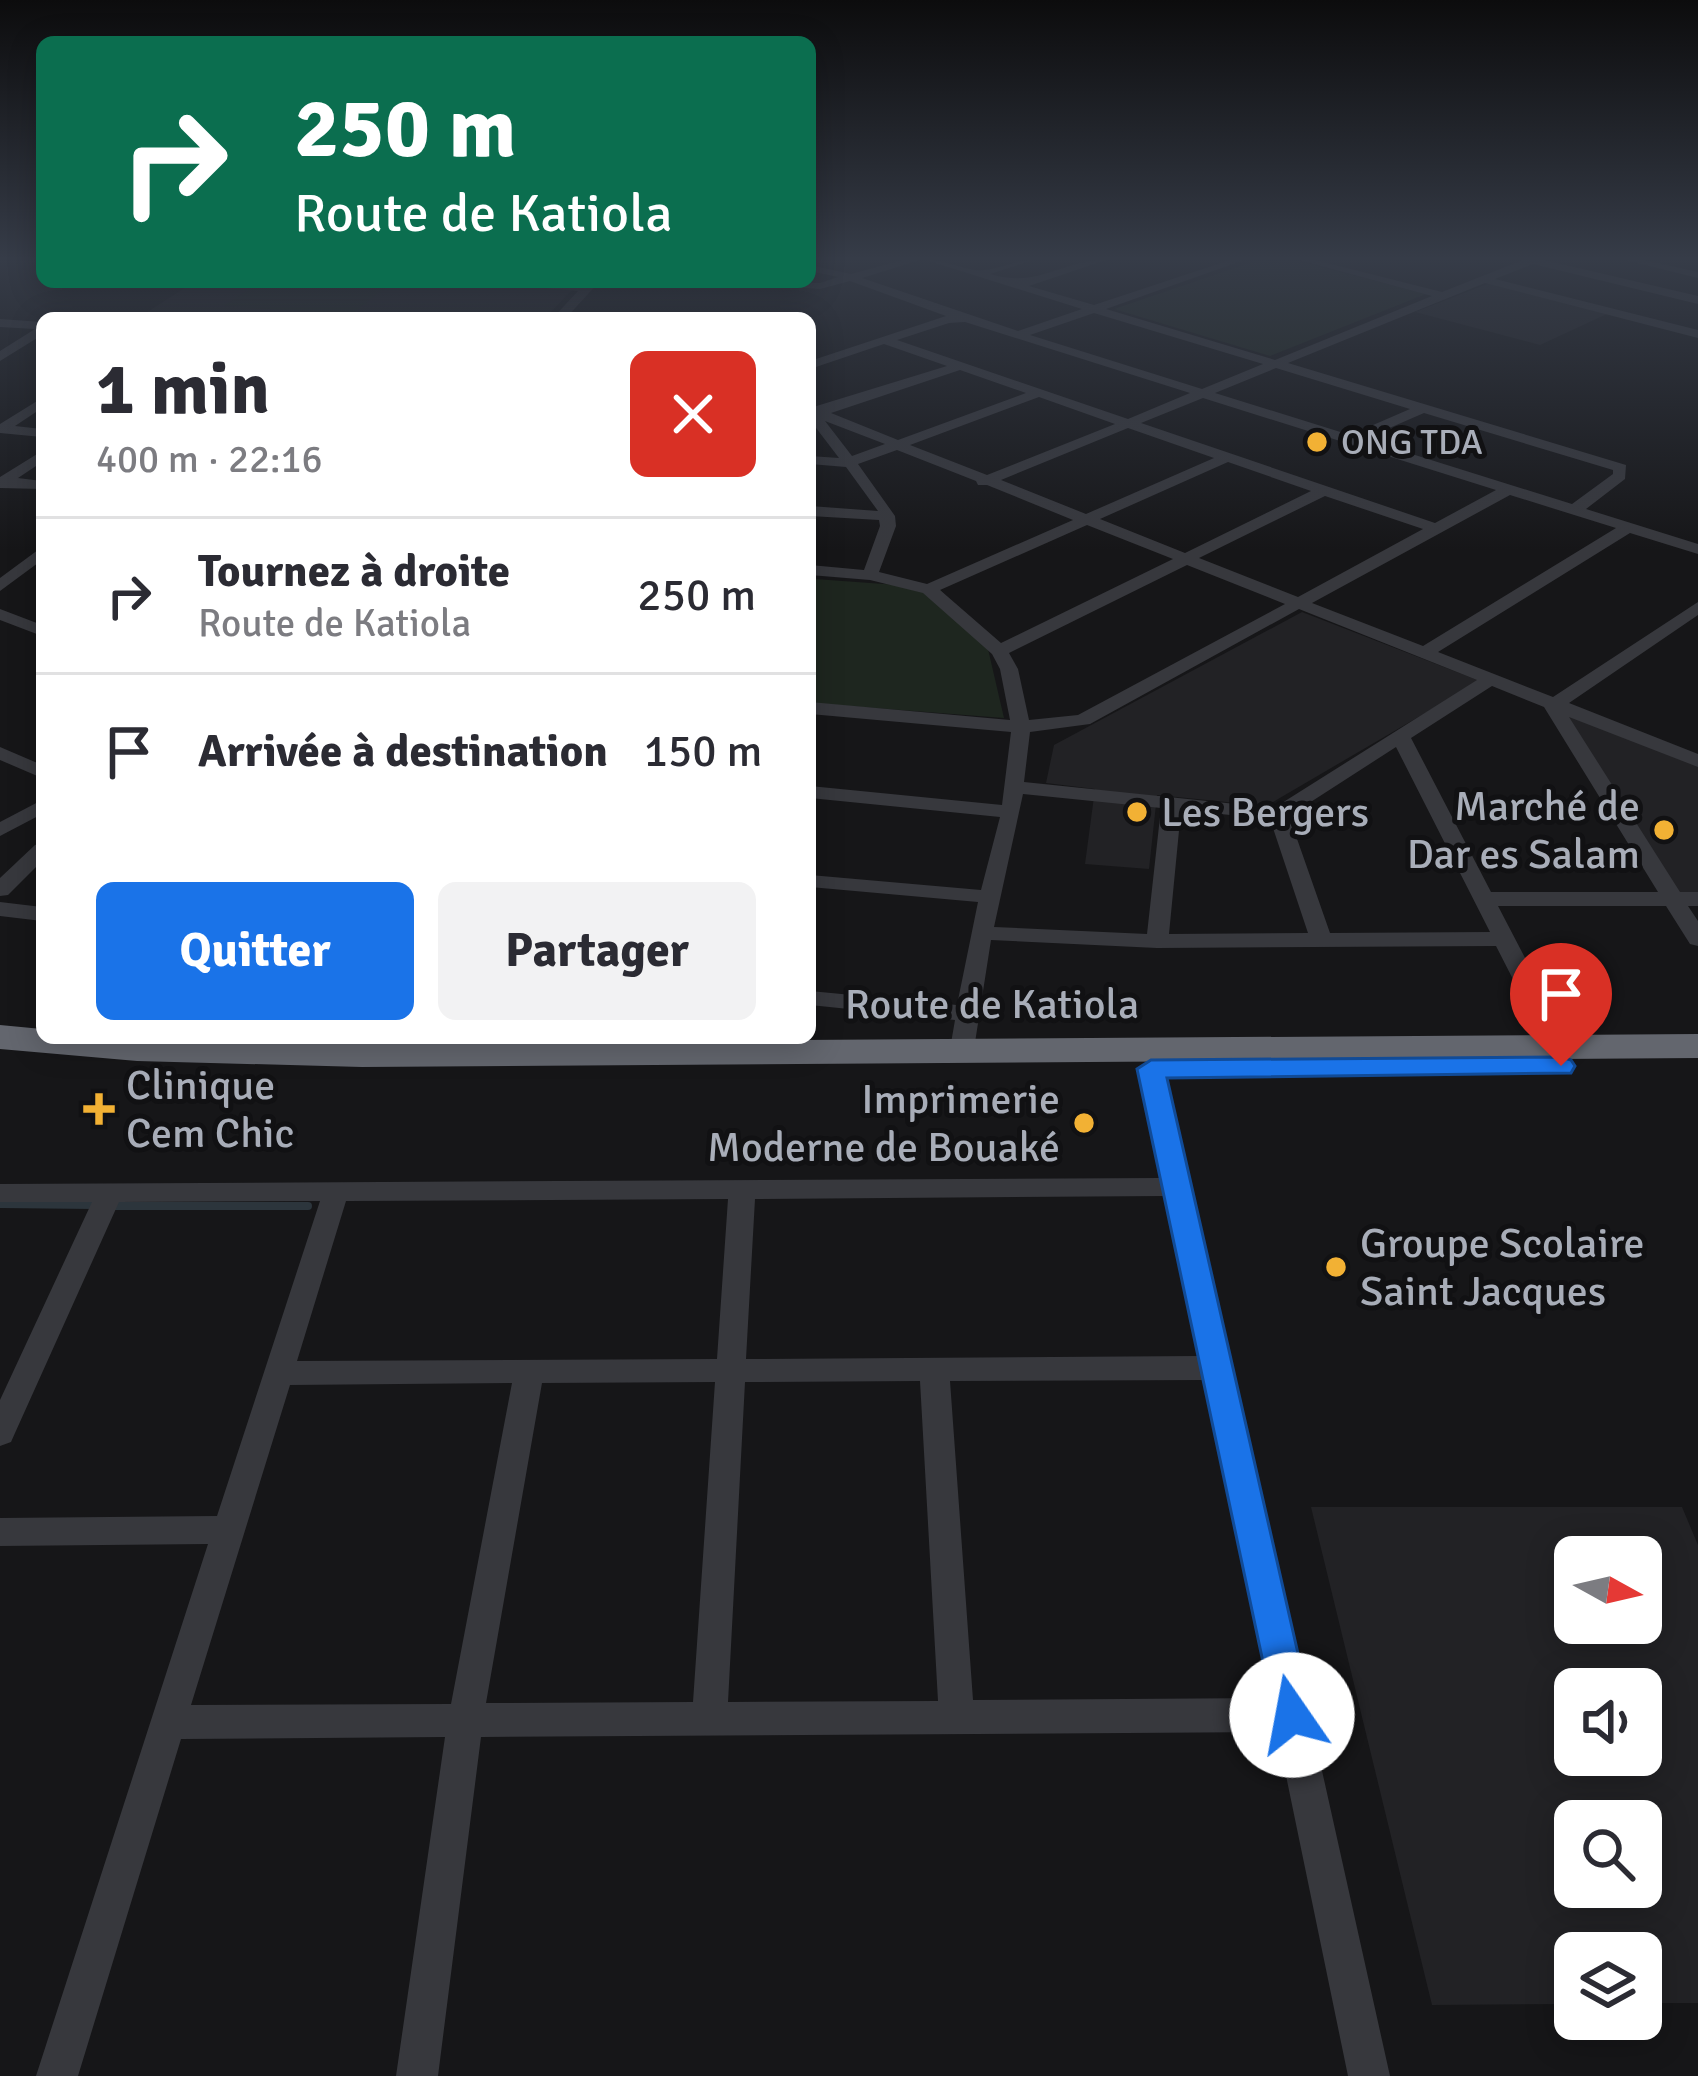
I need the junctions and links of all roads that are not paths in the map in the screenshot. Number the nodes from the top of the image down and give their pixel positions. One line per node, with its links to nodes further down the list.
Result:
1 (933, 357): 6 (street)
2 (1092, 357): 7 (street)
3 (1255, 357): 5 (street)
4 (1285, 357): 5 (street)
5 (1272, 362): 7 (street); 10 (street)
6 (959, 366): 8 (street); 11 (street)
7 (1200, 392): 14 (street); 17 (street)
8 (1039, 393): 14 (street); 18 (street)
9 (36, 406): 15 (street)
10 (1426, 407): 17 (street); 28 (street)
11 (816, 413)
12 (816, 415): 18 (street)
13 (816, 418): 22 (street)
14 (1128, 425): 19 (street); 24 (street)
15 (1, 429): 16 (street)
16 (36, 432)
17 (1351, 440): 27 (street)
18 (895, 447): 22 (street); 24 (street)
19 (1228, 457): 26 (street); 31 (street)
20 (36, 458): 23 (street)
21 (816, 460): 22 (street)
22 (847, 463): 30 (street)
23 (1, 482): 25 (street)
24 (983, 482): 31 (street)
25 (36, 484)
26 (1325, 490): 33 (street); 36 (street)
27 (1507, 490): 28 (street); 33 (street)
28 (1574, 510): 32 (street)
29 (816, 511): 30 (street)
30 (887, 516): 38 (street)
31 (1085, 521): 36 (street); 40 (street)
32 (1629, 527): 34 (street); 46 (street)
33 (1437, 529): 41 (street)
34 (1698, 549)
35 (36, 557): 39 (street)
36 (1184, 560): 41 (street); 45 (street)
37 (816, 572): 38 (street)
38 (870, 575): 40 (street)
39 (0, 586)
40 (929, 589): 45 (street)
41 (1298, 604): 46 (street); 50 (street)
42 (1694, 614): 48 (street)
43 (1, 615): 44 (street)
44 (36, 629)
45 (1000, 651): 50 (street)
46 (1422, 654): 47 (street)
47 (1489, 680): 48 (street); 51 (street)
48 (1552, 706): 53 (street); 68 (street)
49 (816, 709): 50 (street)
50 (1022, 727): 55 (street)
51 (1400, 736): 60 (street); 67 (street)
52 (0, 753): 54 (street)
53 (1698, 761)
54 (36, 769)
55 (1014, 787): 57 (street); 59 (street)
56 (816, 794): 59 (street)
57 (1172, 803): 60 (street); 75 (street)
58 (36, 809): 61 (street)
59 (1011, 812): 65 (street)
60 (1278, 814): 74 (street)
61 (0, 830)
62 (36, 855): 64 (street)
63 (816, 882): 65 (street)
64 (0, 890)
65 (992, 897): 71 (street)
66 (1698, 898): 68 (street)
67 (1486, 899): 68 (street); 72 (street)
68 (1672, 899): 73 (street)
69 (0, 909): 70 (street)
70 (36, 913)
71 (981, 933): 75 (street); 77 (street)
72 (1506, 939): 74 (street); 84 (street)
73 (1698, 939)
74 (1322, 940): 75 (street)
75 (1157, 941)
76 (816, 999): 77 (street)
77 (966, 1031): 78 (highway, Route de Katiola); 84 (highway, Route de Katiola)
78 (816, 1035)
79 (0, 1037): 80 (highway, Route de Katiola)
80 (36, 1039)
81 (109, 1044): 83 (highway, Route de Katiola)
82 (526, 1044): 83 (highway, Route de Katiola)
83 (458, 1046)
84 (1559, 1046): 85 (highway, Route de Katiola)
85 (1698, 1046)
86 (0, 1059): 88 (highway, Route de Katiola)
87 (1698, 1065): 88 (highway, Route de Katiola)
88 (1151, 1069): 89 (street)
89 (1179, 1187): 90 (street); 94 (street)
90 (742, 1189): 91 (street); 96 (street)
91 (336, 1191): 93 (street); 97 (street)
92 (0, 1192): 93 (street)
93 (110, 1192): 99 (street)
94 (1218, 1368): 95 (street); 102 (street)
95 (934, 1370): 96 (street); 103 (street)
96 (731, 1371): 98 (street); 104 (street)
97 (279, 1373): 98 (street); 100 (street)
98 (529, 1373): 106 (street)
99 (0, 1433)
100 (229, 1530): 101 (street); 105 (street)
101 (0, 1532)
102 (1292, 1715): 103 (street); 109 (street)
103 (956, 1716): 104 (street)
104 (710, 1718): 106 (street)
105 (169, 1722): 106 (street); 107 (street)
106 (465, 1724): 108 (street)
107 (57, 2076)
108 (417, 2076)
109 (1369, 2076)

